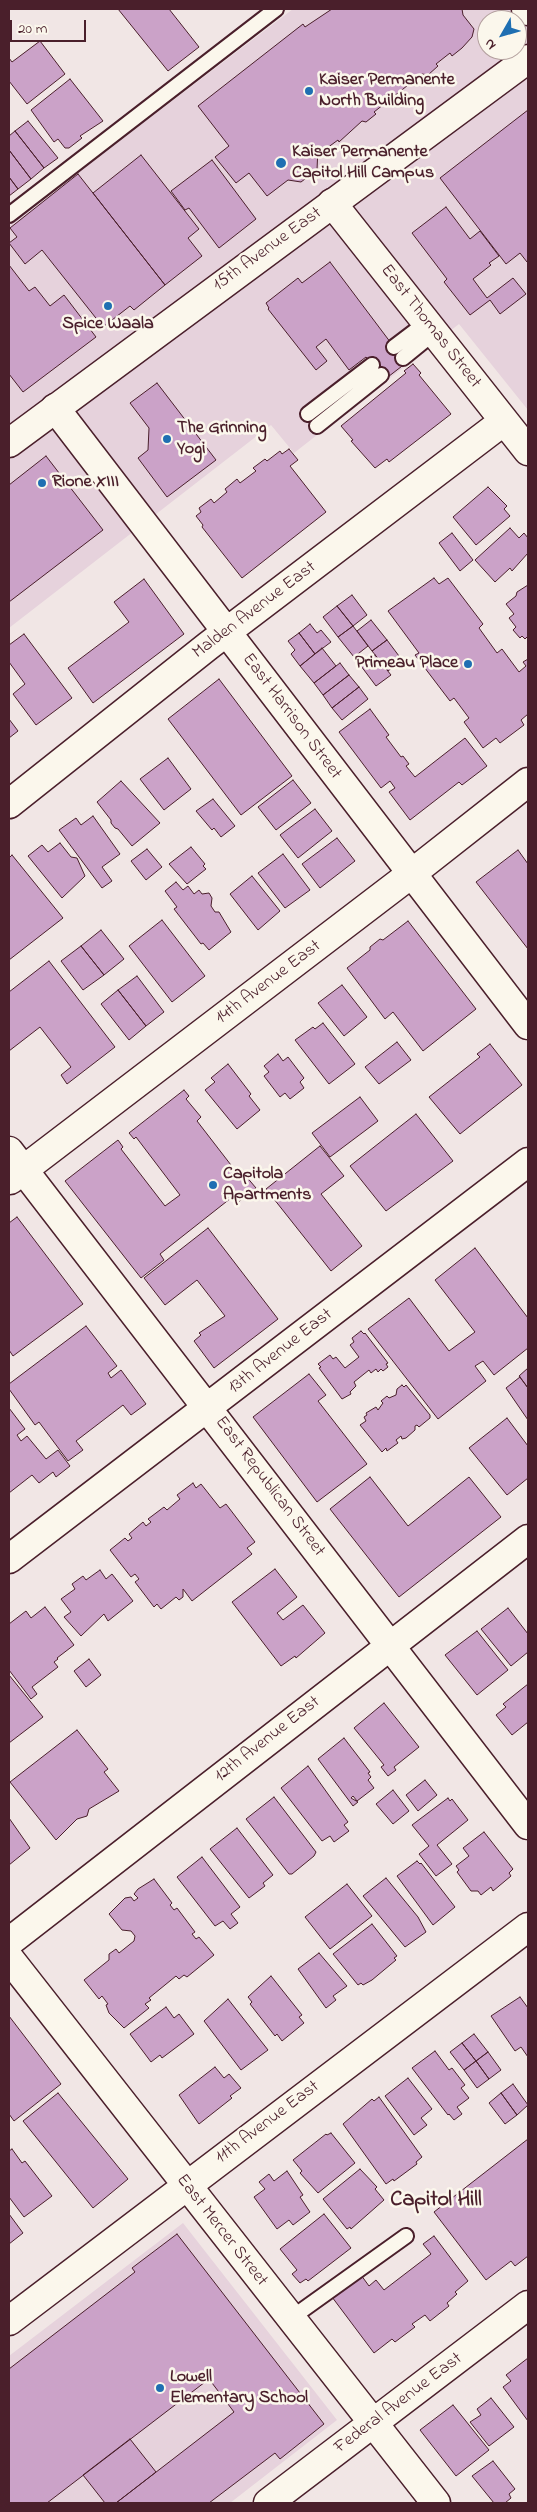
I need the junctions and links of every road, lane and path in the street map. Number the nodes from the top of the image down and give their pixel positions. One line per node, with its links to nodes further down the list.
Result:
1 (276, 9): 4 (lane)
2 (528, 59): 3 (street, 15th Avenue East)
3 (332, 203): 5 (street, East Thomas Street); 7 (street, 15th Avenue East)
4 (9, 215)
5 (431, 327): 6 (lane); 9 (street, East Thomas Street)
6 (398, 353)
7 (55, 408): 11 (street, 15th Avenue East); 13 (street, East Harrison Street)
8 (308, 414): 10 (lane)
9 (504, 421): 12 (street, East Thomas Street); 13 (street, Malden Avenue East)
10 (317, 426)
11 (9, 443)
12 (528, 451)
13 (227, 632): 15 (street, Malden Avenue East); 16 (street, East Harrison Street)
14 (528, 782): 16 (street, 14th Avenue East)
15 (9, 804)
16 (412, 874): 17 (street, East Harrison Street); 19 (street, 14th Avenue East)
17 (528, 1025)
18 (528, 1162): 20 (street, 13th Avenue East)
19 (14, 1167): 20 (street, East Republican Street)
20 (208, 1408): 22 (street, 13th Avenue East); 23 (street, East Republican Street)
21 (528, 1539): 23 (street, 12th Avenue East)
22 (9, 1559)
23 (389, 1645): 24 (street, East Republican Street); 26 (street, 12th Avenue East)
24 (528, 1824)
25 (528, 1926): 28 (street, 11th Avenue East)
26 (9, 1942)
27 (9, 1958): 28 (street, East Mercer Street)
28 (186, 2185): 31 (street, East Mercer Street); 32 (street, 11th Avenue East)
29 (406, 2236): 31 (lane)
30 (528, 2305): 33 (street, Federal Avenue East)
31 (290, 2320): 33 (street, East Mercer Street)
32 (9, 2321)
33 (373, 2425): 34 (street, Federal Avenue East); 35 (street, East Mercer Street)
34 (268, 2503)
35 (436, 2503)

